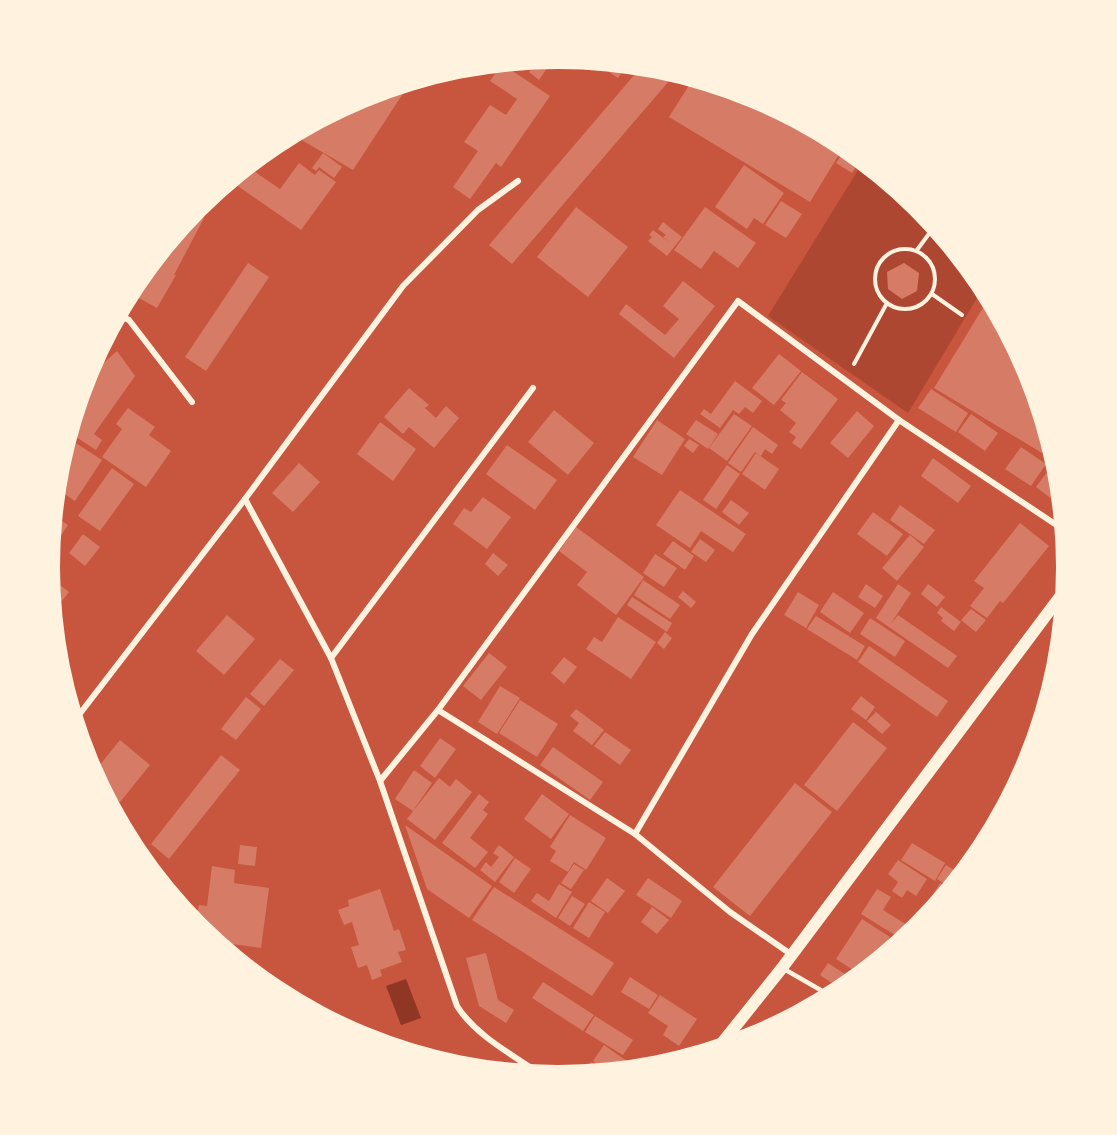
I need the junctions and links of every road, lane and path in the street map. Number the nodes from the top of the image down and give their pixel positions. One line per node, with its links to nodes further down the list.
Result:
1 (518, 181): 12 (street)
2 (929, 234): 3 (path)
3 (917, 251): 4 (path); 5 (path)
4 (932, 294): 5 (path); 6 (path)
5 (887, 303): 8 (path)
6 (962, 315)
7 (127, 319): 10 (street)
8 (854, 364)
9 (533, 388): 15 (street)
10 (192, 402)
11 (899, 420): 13 (street); 16 (street); 19 (street)
12 (245, 499): 15 (street); 17 (street)
13 (1055, 524)
14 (1056, 602): 20 (main road)
15 (332, 658): 18 (street)
16 (438, 710): 18 (street); 19 (street)
17 (81, 712)
18 (380, 781): 24 (street)
19 (635, 834): 20 (street)
20 (792, 955): 21 (main road)
21 (782, 968): 22 (lane); 23 (main road)
22 (821, 991)
23 (727, 1037)
24 (528, 1065)

